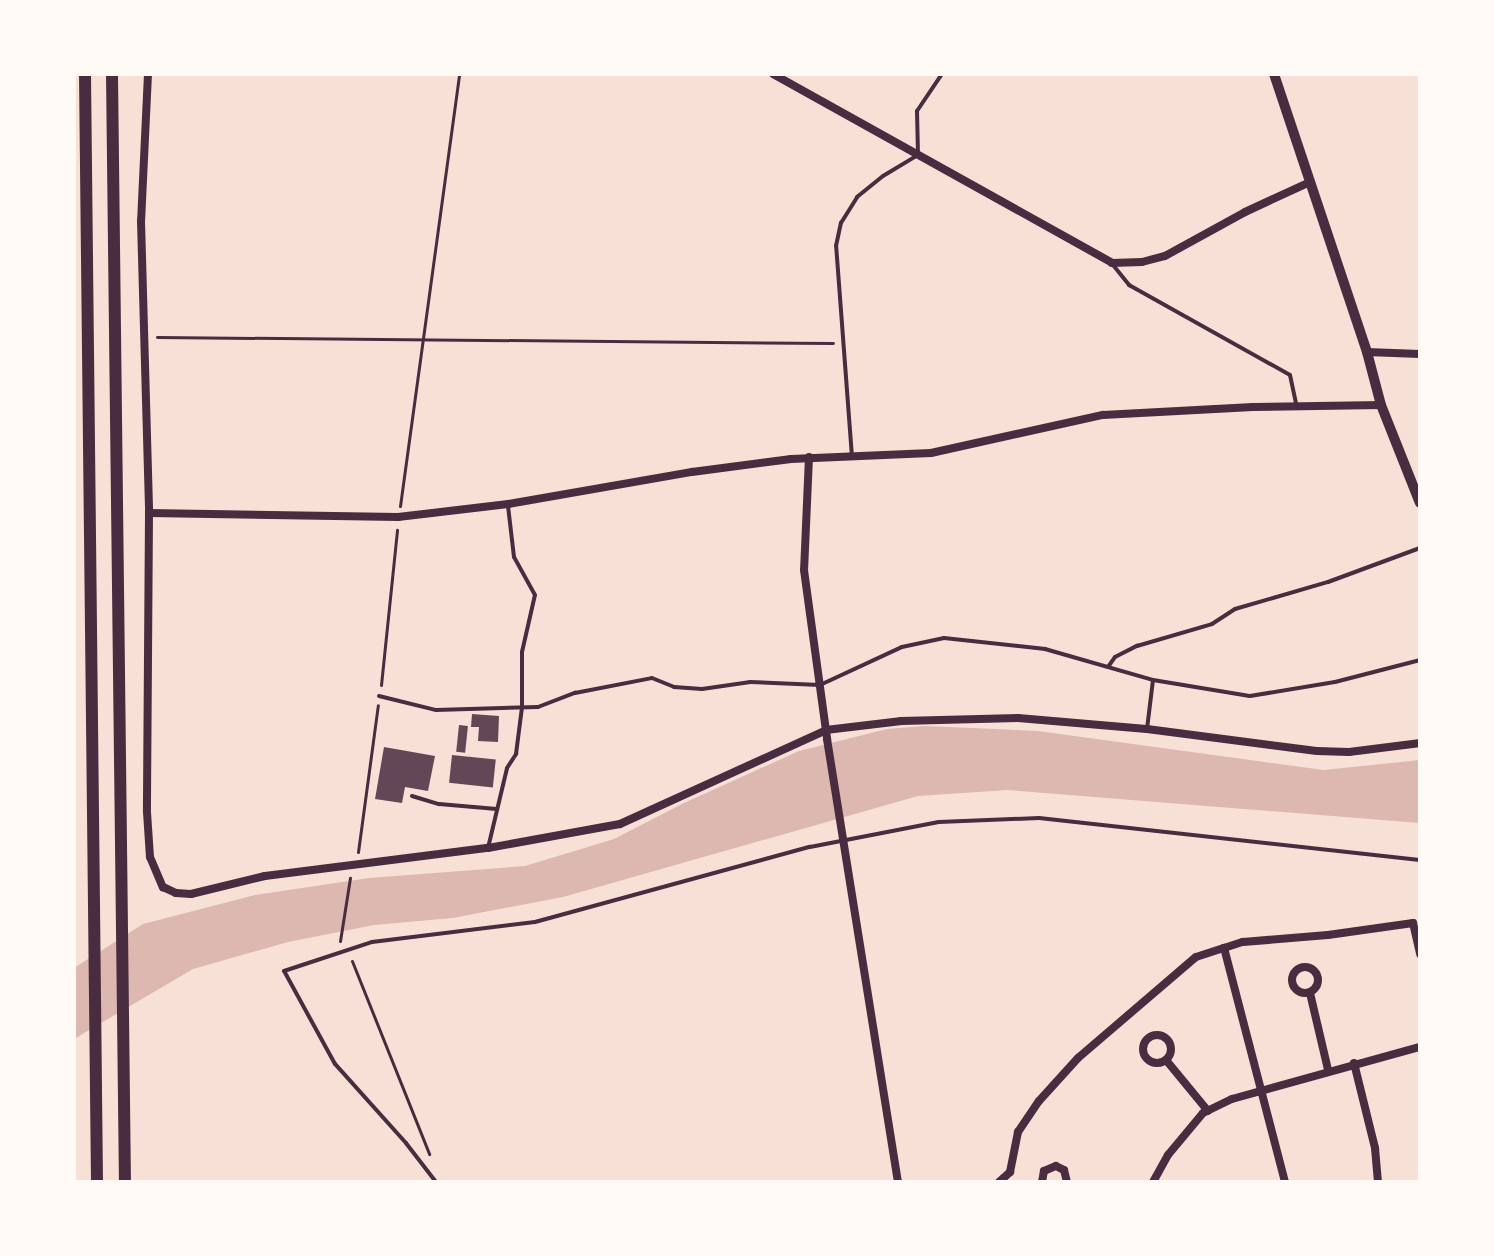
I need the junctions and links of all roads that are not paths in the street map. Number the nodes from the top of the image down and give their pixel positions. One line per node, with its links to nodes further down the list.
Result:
1 (85, 74): 44 (main road)
2 (112, 74): 45 (main road)
3 (148, 74): 18 (street)
4 (773, 74): 7 (street)
5 (942, 74): 7 (lane)
6 (1274, 74): 8 (street)
7 (918, 155): 9 (street); 15 (lane)
8 (1310, 182): 9 (street); 10 (street)
9 (1112, 263): 13 (lane)
10 (1367, 352): 11 (street); 12 (street)
11 (1420, 354)
12 (1381, 405): 13 (street); 16 (street)
13 (1297, 406): 15 (street)
14 (809, 457): 15 (street); 17 (street); 23 (street)
15 (852, 457)
16 (1420, 503)
17 (508, 504): 18 (street); 25 (lane)
18 (149, 513): 32 (street)
19 (1420, 548): 21 (lane)
20 (1420, 660): 22 (lane)
21 (1107, 668): 22 (lane); 23 (lane)
22 (1153, 680): 26 (lane)
23 (820, 685): 25 (lane); 27 (street)
24 (379, 696): 25 (lane)
25 (522, 707): 30 (lane)
26 (1147, 729): 27 (street); 28 (street)
27 (826, 734): 31 (street); 32 (street)
28 (1420, 743)
29 (412, 796): 30 (lane)
30 (497, 809): 32 (lane)
31 (843, 840): 33 (lane); 46 (lane); 47 (street)
32 (488, 848)
33 (1420, 860)
34 (1416, 923): 35 (street); 36 (street)
35 (1224, 948): 42 (street); 48 (street)
36 (1420, 954)
37 (1310, 993): 41 (street)
38 (1420, 1047): 40 (street)
39 (1166, 1060): 43 (street)
40 (1354, 1063): 41 (street); 53 (street)
41 (1328, 1070): 42 (street)
42 (1261, 1089): 43 (street); 52 (street)
43 (1208, 1111): 51 (street)
44 (97, 1182)
45 (125, 1182)
46 (436, 1182)
47 (898, 1182)
48 (999, 1182)
49 (1042, 1182): 50 (street)
50 (1067, 1182)
51 (1153, 1182)
52 (1285, 1182)
53 (1378, 1182)

